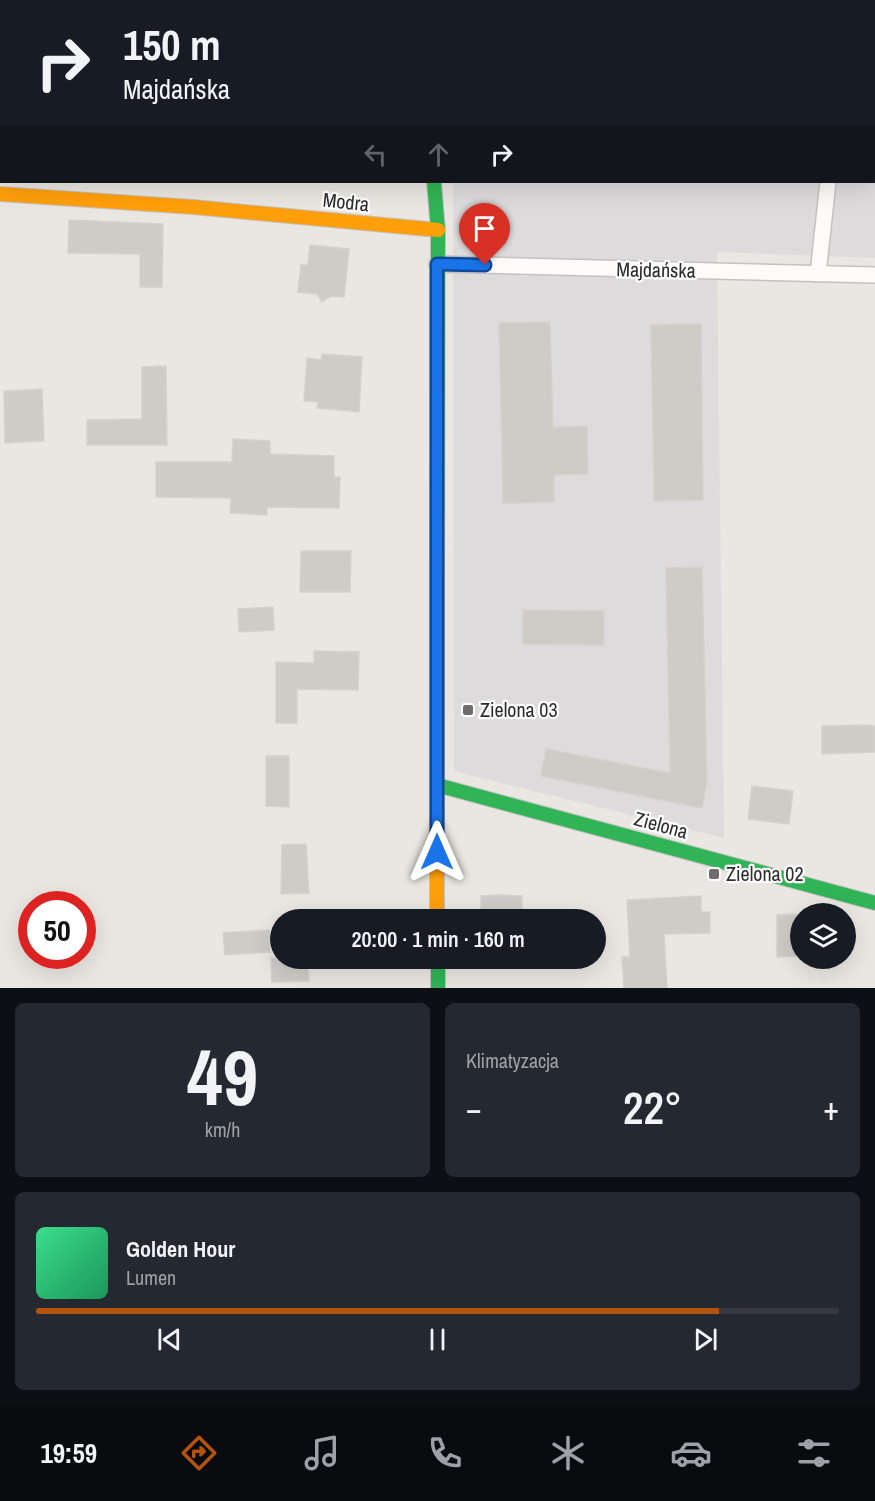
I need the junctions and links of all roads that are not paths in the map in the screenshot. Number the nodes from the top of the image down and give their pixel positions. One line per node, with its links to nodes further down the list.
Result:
1 (434, 183): 4 (street)
2 (828, 183): 6 (lane)
3 (0, 194): 4 (street, Modra)
4 (438, 231): 5 (street)
5 (437, 264): 6 (lane, Majdańska); 8 (street)
6 (818, 274): 7 (lane, Majdańska)
7 (875, 275)
8 (437, 785): 9 (street, Zielona); 10 (street)
9 (875, 903)
10 (438, 909)
11 (438, 969): 12 (street)
12 (438, 988)

